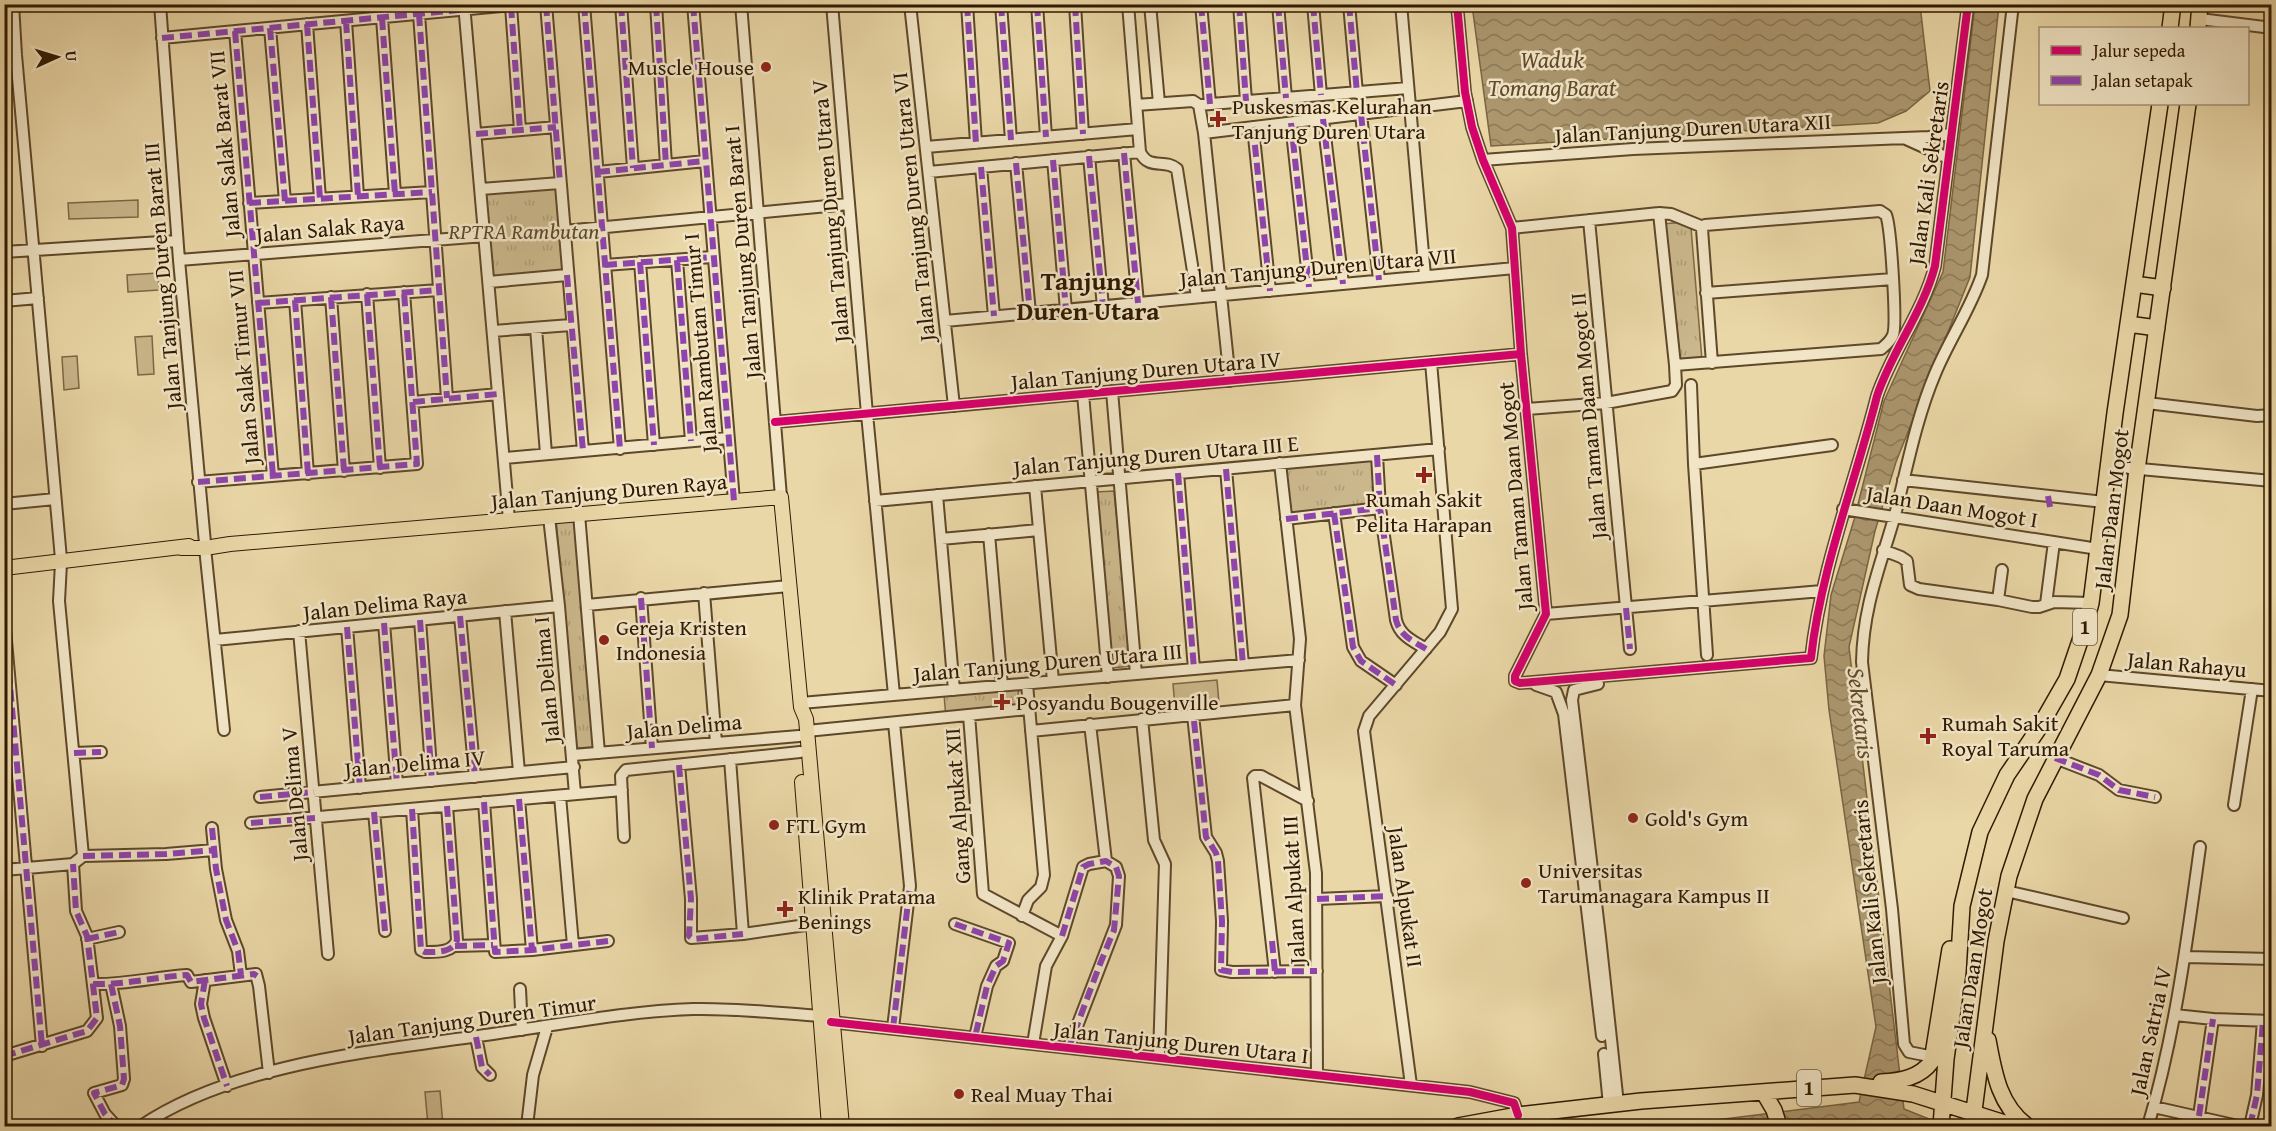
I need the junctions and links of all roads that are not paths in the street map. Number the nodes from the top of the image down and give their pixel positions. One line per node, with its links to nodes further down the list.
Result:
1 (13, 4): 39 (street)
2 (160, 4): 38 (street, Jalan Tanjung Duren Barat III)
3 (546, 4): 55 (street)
4 (584, 4): 79 (street)
5 (621, 4): 78 (street)
6 (656, 4): 76 (street)
7 (693, 4): 74 (street, Jalan Rambutan Timur I)
8 (741, 4): 90 (street, Jalan Tanjung Duren Barat I)
9 (832, 4): 89 (street, Jalan Tanjung Duren Utara V)
10 (910, 4): 67 (street, Jalan Tanjung Duren Utara VI)
11 (967, 4): 66 (street)
12 (1001, 4): 65 (street)
13 (1037, 4): 63 (street)
14 (1075, 4): 61 (street)
15 (1128, 4): 48 (street)
16 (1150, 4): 46 (street)
17 (1201, 4): 47 (street)
18 (1239, 4): 44 (street)
19 (1278, 4): 43 (street)
20 (1313, 4): 42 (street)
21 (1349, 4): 41 (street)
22 (1401, 4): 40 (street)
23 (1456, 4): 45 (street, Jalan Taman Daan Mogot)
24 (1968, 4): 62 (street, Jalan Kali Sekretaris)
25 (2013, 4): 180 (street, Jalan Kali Sekretaris)
26 (2173, 4): 34 (highway)
27 (517, 5): 28 (street); 58 (street)
28 (465, 7): 29 (street); 60 (street)
29 (419, 14): 31 (street); 83 (street)
30 (2199, 17): 36 (street)
31 (382, 18): 32 (street); 84 (street)
32 (345, 21): 33 (street); 85 (street)
33 (307, 24): 35 (street); 86 (street)
34 (2170, 27)
35 (270, 28): 37 (street); 87 (street)
36 (2271, 28)
37 (235, 31): 38 (street); 88 (street, Jalan Salak Barat VII)
38 (162, 38): 100 (street, Jalan Tanjung Duren Barat III)
39 (10, 55): 101 (street)
40 (1408, 88): 41 (street); 51 (street)
41 (1357, 93): 42 (street)
42 (1321, 95): 43 (street)
43 (1286, 98): 44 (street)
44 (1246, 101): 47 (street)
45 (1467, 101): 51 (street); 73 (street, Jalan Taman Daan Mogot)
46 (1159, 103): 47 (street); 48 (street)
47 (1205, 104): 59 (street)
48 (1136, 105): 57 (street)
49 (2160, 105): 116 (highway, Jalan Daan Mogot / 1)
50 (2188, 105): 118 (highway, Jalan Daan Mogot / 1)
51 (1410, 108): 52 (street); 111 (street)
52 (1361, 114): 53 (street); 113 (street)
53 (1323, 119): 54 (street); 115 (street)
54 (1291, 123): 56 (street); 117 (street)
55 (556, 127): 58 (street); 81 (street)
56 (1253, 127): 59 (street); 120 (street)
57 (1138, 129): 61 (street); 68 (street)
58 (520, 130): 60 (street)
59 (1204, 133): 124 (street)
60 (476, 134): 82 (street)
61 (1083, 134): 63 (street)
62 (1951, 134): 64 (street, Jalan Tanjung Duren Utara XII); 71 (street, Jalan Kali Sekretaris)
63 (1046, 137): 65 (street)
64 (1906, 138): 71 (street, Jalan Tanjung Duren Utara XII); 73 (street, Jalan Tanjung Duren Utara XII)
65 (1011, 140): 66 (street)
66 (976, 143): 67 (street)
67 (926, 147): 80 (street, Jalan Tanjung Duren Utara VI)
68 (1140, 152): 69 (street); 126 (street)
69 (1124, 153): 70 (street); 131 (street)
70 (1089, 156): 72 (street); 132 (street)
71 (1948, 158): 193 (street, Jalan Kali Sekretaris)
72 (1053, 160): 75 (street); 133 (street)
73 (1483, 160): 96 (street, Jalan Taman Daan Mogot)
74 (705, 161): 76 (street); 92 (street, Jalan Rambutan Timur I)
75 (1016, 163): 77 (street); 134 (street)
76 (666, 165): 78 (street)
77 (981, 167): 80 (street); 135 (street)
78 (633, 168): 79 (street)
79 (598, 172): 95 (street)
80 (928, 172): 136 (street, Jalan Tanjung Duren Utara VI)
81 (560, 183): 82 (street); 97 (street)
82 (481, 189): 98 (street)
83 (432, 192): 84 (street); 99 (street)
84 (395, 194): 85 (street)
85 (358, 196): 86 (street)
86 (320, 199): 87 (street)
87 (285, 201): 88 (street)
88 (249, 203): 103 (street, Jalan Salak Barat VII)
89 (849, 204): 90 (street); 157 (street, Jalan Tanjung Duren Utara V)
90 (759, 213): 92 (street); 159 (street, Jalan Tanjung Duren Barat I)
91 (1659, 213): 93 (street); 94 (street); 145 (street)
92 (709, 218): 95 (street); 104 (street, Jalan Rambutan Timur I)
93 (1589, 220): 96 (street); 153 (street, Jalan Taman Daan Mogot II)
94 (1704, 226): 112 (street); 122 (street)
95 (602, 228): 97 (street); 108 (street)
96 (1512, 228): 109 (street, Jalan Taman Daan Mogot)
97 (564, 231): 110 (street)
98 (485, 236): 99 (street, Jalan Salak Raya); 114 (street)
99 (435, 240): 103 (street, Jalan Salak Raya); 119 (street)
100 (177, 241): 101 (street); 105 (street, Jalan Tanjung Duren Barat III)
101 (34, 249): 102 (street); 127 (street)
102 (4, 252)
103 (252, 254): 105 (street, Jalan Salak Raya); 130 (street, Jalan Salak Timur VII)
104 (712, 257): 106 (street); 160 (street, Jalan Rambutan Timur I)
105 (179, 260): 183 (street, Jalan Tanjung Duren Barat III)
106 (677, 260): 107 (street); 161 (street)
107 (640, 262): 108 (street); 162 (street)
108 (605, 265): 164 (street)
109 (1515, 268): 111 (street, Jalan Tanjung Duren Utara VII); 142 (street, Jalan Taman Daan Mogot)
110 (567, 274): 114 (street); 138 (street)
111 (1425, 276): 113 (street, Jalan Tanjung Duren Utara VII)
112 (1893, 279): 122 (street); 144 (street)
113 (1379, 280): 115 (street, Jalan Tanjung Duren Utara VII)
114 (489, 282): 141 (street)
115 (1343, 284): 117 (street, Jalan Tanjung Duren Utara VII)
116 (2134, 284): 118 (highway); 137 (highway, Jalan Daan Mogot / 1)
117 (1309, 287): 120 (street, Jalan Tanjung Duren Utara VII)
118 (2163, 288): 140 (highway, Jalan Daan Mogot / 1)
119 (439, 290): 121 (street); 151 (street)
120 (1270, 291): 124 (street, Jalan Tanjung Duren Utara VII)
121 (404, 292): 123 (street); 152 (street)
122 (1706, 293): 144 (street)
123 (367, 294): 125 (street); 172 (street)
124 (1222, 295): 126 (street, Jalan Tanjung Duren Utara VII); 146 (street)
125 (331, 297): 128 (street); 175 (street)
126 (1197, 297): 131 (street, Jalan Tanjung Duren Utara VII)
127 (38, 298): 129 (street); 187 (street)
128 (296, 300): 130 (street); 177 (street)
129 (4, 301)
130 (258, 303): 178 (street, Jalan Salak Timur VII)
131 (1138, 303): 132 (street, Jalan Tanjung Duren Utara VII)
132 (1103, 307): 133 (street, Jalan Tanjung Duren Utara VII)
133 (1066, 310): 134 (street, Jalan Tanjung Duren Utara VII)
134 (1030, 313): 135 (street, Jalan Tanjung Duren Utara VII)
135 (994, 316): 136 (street, Jalan Tanjung Duren Utara VII)
136 (945, 321): 155 (street, Jalan Tanjung Duren Utara VI)
137 (2128, 324): 140 (highway); 190 (highway, Jalan Daan Mogot / 1)
138 (572, 325): 139 (street); 166 (street)
139 (536, 328): 141 (street); 167 (street)
140 (2157, 328): 154 (highway, Jalan Daan Mogot / 1)
141 (493, 331): 149 (street)
142 (1521, 354): 143 (street, Jalan Tanjung Duren Utara IV); 156 (street, Jalan Taman Daan Mogot)
143 (1431, 362): 146 (street, Jalan Tanjung Duren Utara IV); 165 (street)
144 (1712, 363): 145 (street)
145 (1675, 365): 153 (street)
146 (1230, 381): 148 (street, Jalan Tanjung Duren Utara IV)
147 (1691, 385): 171 (street)
148 (1112, 391): 150 (street, Jalan Tanjung Duren Utara IV); 179 (street)
149 (498, 394): 151 (street); 169 (street)
150 (1083, 394): 155 (street, Jalan Tanjung Duren Utara IV); 181 (street)
151 (447, 398): 152 (street)
152 (413, 402): 172 (street)
153 (1606, 403): 156 (street); 220 (street, Jalan Taman Daan Mogot II)
154 (2146, 403): 158 (street); 173 (highway, Jalan Daan Mogot / 1)
155 (954, 406): 157 (street, Jalan Tanjung Duren Utara IV)
156 (1527, 409): 222 (street, Jalan Taman Daan Mogot)
157 (867, 414): 159 (street, Jalan Tanjung Duren Utara IV); 189 (street, Jalan Tanjung Duren Utara V)
158 (2271, 415)
159 (775, 422): 186 (street, Jalan Tanjung Duren Barat I)
160 (728, 438): 161 (street); 188 (street, Jalan Rambutan Timur I)
161 (691, 441): 162 (street)
162 (654, 445): 164 (street)
163 (1832, 445): 171 (street)
164 (620, 449): 166 (street)
165 (1439, 449): 168 (street, Jalan Tanjung Duren Utara III E); 232 (street)
166 (583, 451): 167 (street)
167 (546, 454): 169 (street)
168 (1377, 455): 170 (street, Jalan Tanjung Duren Utara III E); 192 (street)
169 (505, 458): 199 (street)
170 (1280, 464): 174 (street, Jalan Tanjung Duren Utara III E); 198 (street, Jalan Alpukat III)
171 (1694, 464): 214 (street)
172 (380, 468): 175 (street)
173 (2133, 468): 182 (street); 239 (highway, Jalan Daan Mogot / 1)
174 (1226, 469): 176 (street, Jalan Tanjung Duren Utara III E); 235 (street)
175 (344, 471): 177 (street)
176 (1178, 473): 179 (street, Jalan Tanjung Duren Utara III E); 236 (street)
177 (308, 474): 178 (street)
178 (273, 476): 183 (street)
179 (1120, 478): 181 (street, Jalan Tanjung Duren Utara III E); 237 (street)
180 (1903, 480): 190 (street); 196 (street, Jalan Kali Sekretaris)
181 (1090, 481): 184 (street, Jalan Tanjung Duren Utara III E); 240 (street)
182 (2271, 481)
183 (198, 482): 204 (street, Jalan Tanjung Duren Barat III)
184 (1035, 486): 185 (street, Jalan Tanjung Duren Utara III E); 200 (street)
185 (937, 495): 189 (street, Jalan Tanjung Duren Utara III E); 202 (street)
186 (781, 497): 188 (main road, Jalan Tanjung Duren Raya); 210 (main road)
187 (55, 500): 191 (street); 207 (street)
188 (734, 501): 195 (main road, Jalan Tanjung Duren Raya)
189 (875, 501): 249 (street, Jalan Tanjung Duren Utara V)
190 (2104, 502): 205 (highway, Jalan Daan Mogot / 1)
191 (4, 504)
192 (1380, 508): 194 (street); 232 (street)
193 (1847, 510): 196 (street, Jalan Daan Mogot I); 211 (street, Jalan Daan Mogot I)
194 (1334, 513): 198 (street); 244 (street)
195 (579, 514): 197 (main road, Jalan Tanjung Duren Raya); 218 (street)
196 (1890, 516): 203 (street, Jalan Daan Mogot I); 206 (street, Jalan Kali Sekretaris)
197 (549, 517): 199 (main road, Jalan Tanjung Duren Raya); 219 (street, Jalan Delima I)
198 (1286, 519): 234 (street, Jalan Alpukat III)
199 (509, 520): 204 (main road, Jalan Tanjung Duren Raya)
200 (1039, 530): 201 (street); 241 (street)
201 (988, 534): 202 (street); 245 (street)
202 (941, 538): 247 (street)
203 (2054, 542): 205 (street, Jalan Daan Mogot I); 217 (street)
204 (205, 546): 207 (main road, Jalan Tanjung Duren Raya); 230 (street, Jalan Tanjung Duren Barat III)
205 (2098, 549): 216 (highway, Jalan Daan Mogot / 1)
206 (1883, 550): 215 (street); 347 (street, Jalan Kali Sekretaris)
207 (61, 561): 208 (main road, Jalan Tanjung Duren Raya); 265 (street)
208 (4, 568)
209 (2002, 570): 215 (street)
210 (789, 586): 212 (street); 250 (main road)
211 (1822, 591): 214 (street); 238 (street, Jalan Daan Mogot I)
212 (704, 593): 213 (street); 261 (street)
213 (641, 598): 218 (street); 262 (street)
214 (1705, 600): 220 (street); 233 (street)
215 (1998, 600): 217 (street)
216 (2091, 603): 217 (street); 304 (highway, Jalan Daan Mogot / 1)
217 (2046, 604)
218 (587, 605): 266 (street)
219 (559, 606): 221 (street, Jalan Delima Raya); 267 (street, Jalan Delima I)
220 (1626, 608): 222 (street); 231 (street, Jalan Taman Daan Mogot II)
221 (505, 611): 223 (street, Jalan Delima Raya); 272 (street)
222 (1546, 614): 242 (street, Jalan Taman Daan Mogot)
223 (460, 616): 225 (street, Jalan Delima Raya); 273 (street)
224 (4, 618): 229 (street)
225 (420, 620): 226 (street, Jalan Delima Raya); 274 (street)
226 (384, 623): 227 (street, Jalan Delima Raya); 275 (street)
227 (347, 627): 228 (street, Jalan Delima Raya); 276 (street)
228 (299, 632): 230 (street, Jalan Delima Raya); 278 (street, Jalan Delima V)
229 (5, 636): 299 (street)
230 (215, 640): 258 (street, Jalan Tanjung Duren Barat III)
231 (1630, 649)
232 (1426, 650): 244 (street)
233 (1707, 655)
234 (1299, 660): 235 (street, Jalan Tanjung Duren Utara III); 251 (street, Jalan Alpukat III)
235 (1243, 665): 236 (street, Jalan Tanjung Duren Utara III)
236 (1194, 669): 237 (street, Jalan Tanjung Duren Utara III)
237 (1136, 674): 240 (street, Jalan Tanjung Duren Utara III)
238 (1645, 674): 242 (street); 313 (street)
239 (2098, 675): 246 (street, Jalan Rahayu); 268 (highway, Jalan Daan Mogot / 1)
240 (1108, 677): 241 (street, Jalan Tanjung Duren Utara III)
241 (1053, 681): 243 (street, Jalan Tanjung Duren Utara III)
242 (1522, 683): 313 (street)
243 (1027, 684): 245 (street, Jalan Tanjung Duren Utara III); 252 (street)
244 (1396, 685): 302 (street, Jalan Alpukat II)
245 (1002, 686): 247 (street, Jalan Tanjung Duren Utara III)
246 (2252, 689): 248 (street, Jalan Rahayu); 286 (street)
247 (954, 690): 249 (street, Jalan Tanjung Duren Utara III)
248 (2271, 691)
249 (894, 695): 250 (street, Jalan Tanjung Duren Utara III)
250 (801, 705): 260 (main road)
251 (1295, 705): 253 (street); 284 (street, Jalan Alpukat III)
252 (1029, 710): 254 (street, Jalan Delima); 259 (street)
253 (1193, 714): 255 (street); 324 (street)
254 (969, 715): 256 (street, Jalan Delima); 305 (street, Gang Alpukat XII)
255 (1142, 719): 257 (street); 346 (street)
256 (894, 723): 260 (street, Jalan Delima); 338 (street)
257 (1090, 724): 259 (street); 297 (street)
258 (224, 730)
259 (1031, 731): 305 (street)
260 (803, 733): 261 (street, Jalan Delima); 264 (main road); 333 (main road)
261 (716, 742): 262 (street, Jalan Delima)
262 (652, 748): 266 (street, Jalan Delima)
263 (101, 752): 265 (street)
264 (800, 752): 269 (street, Jalan Delima); 307 (main road)
265 (74, 753): 296 (street)
266 (599, 753): 267 (street, Jalan Delima)
267 (573, 755): 271 (street, Jalan Delima I)
268 (2055, 758): 281 (street); 301 (highway, Jalan Daan Mogot / 1)
269 (730, 759): 270 (street, Jalan Delima); 311 (street)
270 (679, 765): 277 (street, Jalan Delima); 311 (street)
271 (574, 767): 272 (street, Jalan Delima IV); 279 (street, Jalan Delima I)
272 (519, 772): 273 (street, Jalan Delima IV)
273 (475, 777): 274 (street, Jalan Delima IV)
274 (432, 781): 275 (street, Jalan Delima IV)
275 (397, 784): 276 (street, Jalan Delima IV)
276 (360, 788): 278 (street, Jalan Delima IV)
277 (622, 790): 279 (street); 293 (street)
278 (314, 792): 282 (street, Jalan Delima IV); 290 (street, Jalan Delima V)
279 (575, 794): 280 (street, Jalan Delima IV)
280 (560, 796): 283 (street, Jalan Delima IV); 317 (street)
281 (2155, 796)
282 (260, 797)
283 (519, 799): 285 (street, Jalan Delima IV); 319 (street)
284 (1308, 801): 303 (street, Jalan Alpukat III); 324 (street)
285 (484, 802): 287 (street, Jalan Delima IV); 316 (street)
286 (2234, 805)
287 (447, 806): 288 (street, Jalan Delima IV); 318 (street)
288 (412, 809): 289 (street, Jalan Delima IV); 318 (street)
289 (374, 812): 290 (street, Jalan Delima IV); 309 (street)
290 (315, 818): 291 (street, Jalan Delima IV); 320 (street, Jalan Delima V)
291 (251, 823)
292 (212, 828): 295 (street)
293 (624, 837)
294 (2200, 847): 321 (street)
295 (214, 850): 296 (street); 325 (street)
296 (83, 856): 298 (street)
297 (1106, 861): 312 (street); 344 (street)
298 (73, 864): 299 (street); 314 (street)
299 (26, 868): 300 (street); 343 (street)
300 (4, 870)
301 (2006, 891): 306 (street); 336 (highway, Jalan Daan Mogot / 1)
302 (1387, 896): 303 (street); 351 (street, Jalan Alpukat II)
303 (1317, 899): 323 (street, Jalan Alpukat III)
304 (1962, 906): 347 (highway); 355 (highway, Jalan Daan Mogot / 1)
305 (1022, 916): 312 (street)
306 (2123, 918)
307 (813, 924): 311 (street); 333 (main road)
308 (955, 924): 341 (street)
309 (385, 931)
310 (119, 932): 314 (street)
311 (743, 934)
312 (1062, 936): 342 (street)
313 (1596, 937): 356 (street)
314 (87, 939): 327 (street)
315 (608, 941): 317 (street)
316 (493, 945): 318 (street); 319 (street)
317 (573, 945): 319 (street)
318 (455, 946)
319 (532, 950)
320 (328, 954)
321 (2186, 957): 322 (street, Jalan Satria IV); 332 (street, Jalan Satria IV)
322 (2271, 959)
323 (1317, 971): 324 (street); 349 (street, Jalan Alpukat III)
324 (1275, 972)
325 (241, 975): 326 (street); 348 (street)
326 (205, 980): 328 (street); 352 (street)
327 (93, 984): 328 (street); 331 (street)
328 (111, 984): 330 (street)
329 (520, 988): 339 (street)
330 (117, 1011): 331 (street); 363 (street)
331 (97, 1012): 343 (street)
332 (2175, 1015): 334 (street); 357 (street, Jalan Satria IV)
333 (826, 1018): 337 (street, Jalan Tanjung Duren Timur); 338 (street, Jalan Tanjung Duren Utara I); 366 (main road); 367 (main road)
334 (2213, 1019): 335 (street); 359 (street)
335 (2267, 1021): 375 (street)
336 (1985, 1025): 361 (highway, Jalan Daan Mogot / 1); 372 (highway)
337 (547, 1026): 339 (street, Jalan Tanjung Duren Timur); 365 (street)
338 (893, 1028): 341 (street, Jalan Tanjung Duren Utara I)
339 (522, 1030): 340 (street, Jalan Tanjung Duren Timur)
340 (476, 1037): 348 (street, Jalan Tanjung Duren Timur); 350 (street)
341 (975, 1037): 342 (street, Jalan Tanjung Duren Utara I)
342 (1033, 1044): 344 (street, Jalan Tanjung Duren Utara I)
343 (42, 1046): 345 (street)
344 (1069, 1047): 346 (street, Jalan Tanjung Duren Utara I)
345 (5, 1055)
346 (1159, 1057): 349 (street, Jalan Tanjung Duren Utara I)
347 (1934, 1057): 353 (highway)
348 (269, 1073): 352 (street, Jalan Tanjung Duren Timur)
349 (1317, 1074): 351 (street, Jalan Tanjung Duren Utara I)
350 (490, 1075)
351 (1411, 1085): 358 (street, Jalan Tanjung Duren Utara I)
352 (227, 1086): 364 (street, Jalan Tanjung Duren Timur)
353 (1906, 1086): 354 (highway, 1); 355 (highway)
354 (1764, 1093): 356 (highway, 1); 370 (highway)
355 (1941, 1102): 361 (highway); 362 (highway, 1)
356 (1613, 1104): 358 (highway, 1)
357 (2154, 1107): 359 (street); 373 (street, Jalan Satria IV)
358 (1518, 1115): 360 (highway, 1)
359 (2199, 1116): 374 (street)
360 (1485, 1121): 368 (highway); 369 (highway)
361 (1972, 1121): 371 (highway)
362 (1941, 1122)
363 (116, 1126)
364 (141, 1126)
365 (527, 1126)
366 (829, 1126)
367 (842, 1126)
368 (1458, 1126)
369 (1506, 1126)
370 (1779, 1126)
371 (2014, 1126)
372 (2027, 1126)
373 (2148, 1126)
374 (2238, 1126)
375 (2250, 1126)

